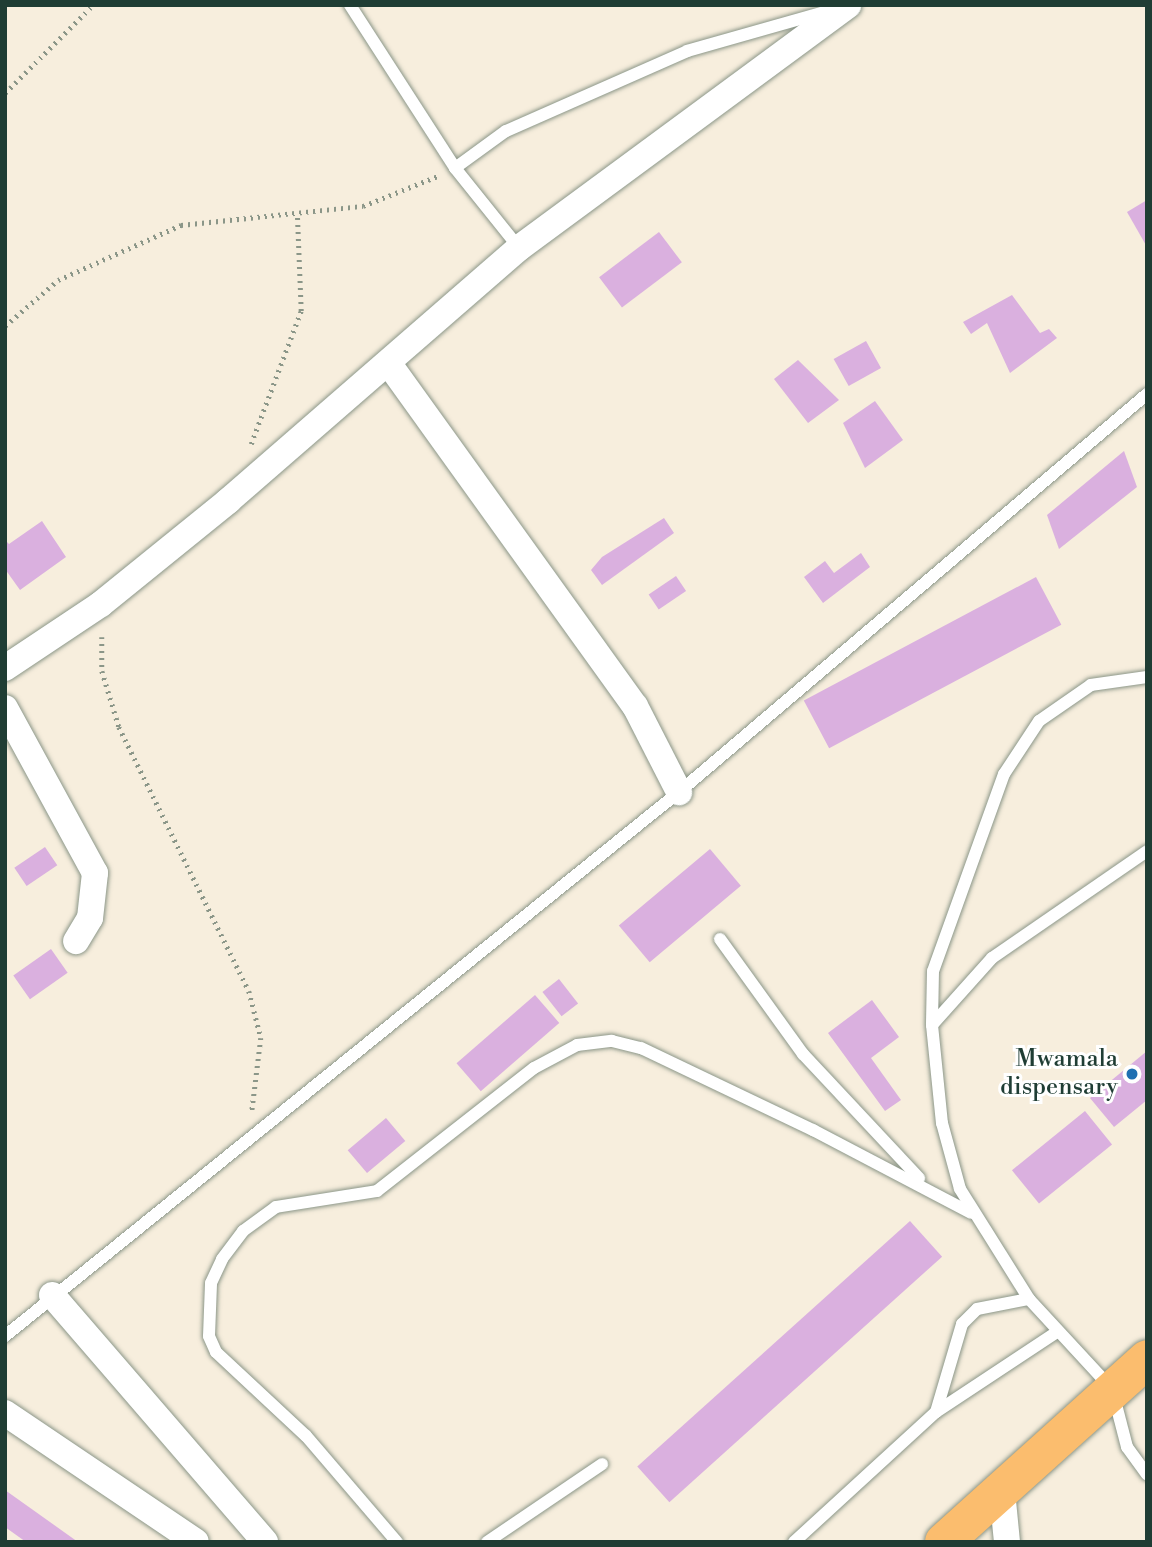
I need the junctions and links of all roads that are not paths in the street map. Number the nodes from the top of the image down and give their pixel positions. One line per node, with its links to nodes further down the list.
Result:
1 (350, 5): 3 (lane)
2 (834, 8): 3 (lane); 4 (street)
3 (455, 168): 4 (lane)
4 (519, 248): 5 (street)
5 (389, 364): 7 (street); 10 (street)
6 (1147, 394): 10 (lane)
7 (5, 668)
8 (1147, 677): 14 (lane)
9 (5, 708): 13 (street)
10 (679, 792): 17 (lane)
11 (1147, 852): 14 (lane)
12 (720, 939): 15 (lane)
13 (76, 941)
14 (932, 1025): 16 (lane)
15 (926, 1186): 16 (lane); 30 (lane)
16 (971, 1213): 18 (lane)
17 (52, 1295): 20 (lane); 29 (street)
18 (1029, 1299): 19 (lane); 23 (lane)
19 (1057, 1332): 22 (lane); 23 (lane)
20 (5, 1336)
21 (1147, 1359): 22 (highway)
22 (1112, 1389): 26 (lane); 27 (highway)
23 (936, 1412): 32 (lane)
24 (5, 1413): 28 (street)
25 (602, 1464): 31 (lane)
26 (1147, 1475)
27 (1002, 1491): 33 (highway); 34 (street)
28 (196, 1542)
29 (265, 1542)
30 (397, 1542)
31 (487, 1542)
32 (794, 1542)
33 (944, 1542)
34 (1007, 1542)

